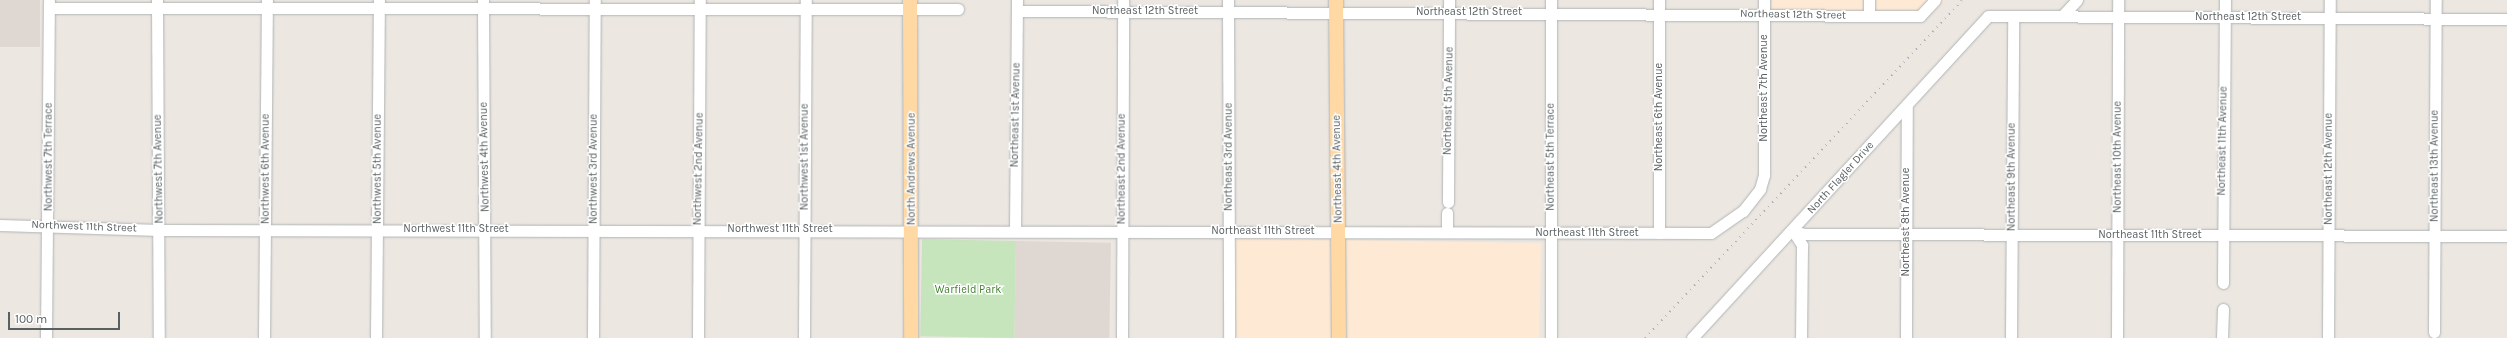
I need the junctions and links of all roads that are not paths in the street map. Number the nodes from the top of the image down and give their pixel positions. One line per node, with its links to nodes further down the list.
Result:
1 (1228, 0): 26 (street, Northeast 3rd Avenue)
2 (1449, 0): 27 (street, Northeast 5th Avenue)
3 (1551, 0): 28 (street, Northeast 5th Terrace)
4 (1660, 0): 29 (street, Northeast 6th Avenue)
5 (1764, 0): 30 (street, Northeast 7th Avenue)
6 (1869, 0): 31 (street)
7 (1935, 0): 31 (street, Northeast 12th Street)
8 (2077, 0): 34 (street)
9 (2118, 0): 35 (street, Northeast 10th Avenue)
10 (2225, 0): 36 (street, Northeast 11th Avenue)
11 (2330, 0): 37 (street, Northeast 12th Avenue)
12 (2436, 0): 38 (street, Northeast 13th Avenue)
13 (49, 4): 14 (street); 42 (street, Northwest 7th Terrace)
14 (157, 4): 15 (street); 46 (street, Northwest 7th Avenue)
15 (267, 4): 16 (street); 47 (street, Northwest 6th Avenue)
16 (379, 4): 17 (street); 48 (street, Northwest 5th Avenue)
17 (483, 4): 18 (street); 43 (street, Northwest 4th Avenue)
18 (595, 4): 19 (street); 49 (street, Northwest 3rd Avenue)
19 (700, 4): 20 (street); 50 (street, Northwest 2nd Avenue)
20 (806, 5): 21 (street); 44 (street, Northwest 1st Avenue)
21 (910, 5): 25 (street); 45 (main road, North Andrews Avenue)
22 (1017, 5): 23 (street, Northeast 12th Street); 51 (street, Northeast 1st Avenue)
23 (1123, 5): 26 (street, Northeast 12th Street); 52 (street, Northeast 2nd Avenue)
24 (1336, 6): 26 (street, Northeast 12th Street); 27 (street, Northeast 12th Street); 55 (main road, Northeast 4th Avenue)
25 (958, 9)
26 (1228, 12): 54 (street, Northeast 3rd Avenue)
27 (1450, 12): 28 (street, Northeast 12th Street); 56 (street, Northeast 5th Avenue)
28 (1551, 12): 29 (street, Northeast 12th Street); 57 (street, Northeast 5th Terrace)
29 (1660, 14): 30 (street, Northeast 12th Street); 58 (street, Northeast 6th Avenue)
30 (1764, 15): 31 (street, Northeast 12th Street); 59 (street, Northeast 7th Avenue)
31 (1869, 16)
32 (1988, 16): 33 (street, Northeast 12th Street); 40 (street, North Flagler Drive)
33 (2013, 16): 34 (street, Northeast 12th Street); 61 (street, Northeast 9th Avenue)
34 (2062, 16): 35 (street, Northeast 12th Street)
35 (2118, 17): 36 (street, Northeast 12th Street); 62 (street, Northeast 10th Avenue)
36 (2225, 17): 37 (street, Northeast 12th Street); 63 (street, Northeast 11th Avenue)
37 (2330, 18): 38 (street, Northeast 12th Street); 64 (street, Northeast 12th Avenue)
38 (2436, 19): 39 (street, Northeast 12th Street); 65 (street, Northeast 13th Avenue)
39 (2507, 19)
40 (1907, 105): 53 (street, North Flagler Drive); 60 (street, Northeast 8th Avenue)
41 (0, 225): 42 (street, Northwest 11th Street)
42 (48, 225): 46 (street, Northwest 11th Street); 70 (street, Northwest 7th Terrace)
43 (486, 228): 48 (street, Northwest 11th Street); 49 (street, Northwest 11th Street); 74 (street, Northwest 4th Avenue)
44 (805, 229): 45 (street, Northwest 11th Street); 50 (street, Northwest 11th Street); 77 (street, Northwest 1st Avenue)
45 (912, 229): 51 (street, Northeast 11th Street); 78 (main road, North Andrews Avenue)
46 (160, 230): 47 (street, Northwest 11th Street); 71 (street, Northwest 7th Avenue)
47 (265, 230): 48 (street, Northwest 11th Street); 72 (street, Northwest 6th Avenue)
48 (377, 230): 73 (street, Northwest 5th Avenue)
49 (594, 230): 50 (street, Northwest 11th Street); 75 (street, Northwest 3rd Avenue)
50 (698, 230): 76 (street, Northwest 2nd Avenue)
51 (1015, 230): 52 (street, Northeast 11th Street)
52 (1122, 230): 54 (street, Northeast 11th Street); 79 (street, Northeast 2nd Avenue)
53 (1793, 230): 60 (street, Northeast 11th Street); 83 (street, North Flagler Drive); 84 (street)
54 (1228, 231): 55 (street, Northeast 11th Street); 80 (street, Northeast 3rd Avenue)
55 (1339, 232): 56 (street, Northeast 11th Street); 81 (main road, Northeast 4th Avenue)
56 (1447, 232): 57 (street, Northeast 11th Street)
57 (1551, 233): 58 (street, Northeast 11th Street); 82 (street, Northeast 5th Terrace)
58 (1659, 233): 59 (street, Northeast 11th Street)
59 (1711, 233)
60 (1906, 234): 61 (street, Northeast 11th Street); 85 (street, Northeast 8th Avenue)
61 (2012, 234): 62 (street, Northeast 11th Street); 86 (street, Northeast 9th Avenue)
62 (2117, 235): 63 (street, Northeast 11th Street); 87 (street, Northeast 10th Avenue)
63 (2222, 236): 64 (street, Northeast 11th Street); 67 (street, Northeast 11th Avenue)
64 (2329, 236): 65 (street, Northeast 11th Street); 89 (street, Northeast 12th Avenue)
65 (2435, 236): 66 (street, Northeast 11th Street); 69 (street, Northeast 13th Avenue)
66 (2507, 236)
67 (2223, 283)
68 (2223, 309): 88 (street)
69 (2434, 332)
70 (46, 338)
71 (159, 338)
72 (264, 338)
73 (376, 338)
74 (485, 338)
75 (593, 338)
76 (698, 338)
77 (804, 338)
78 (911, 338)
79 (1122, 338)
80 (1228, 338)
81 (1339, 338)
82 (1551, 338)
83 (1692, 338)
84 (1800, 338)
85 (1906, 338)
86 (2011, 338)
87 (2117, 338)
88 (2222, 338)
89 (2328, 338)

